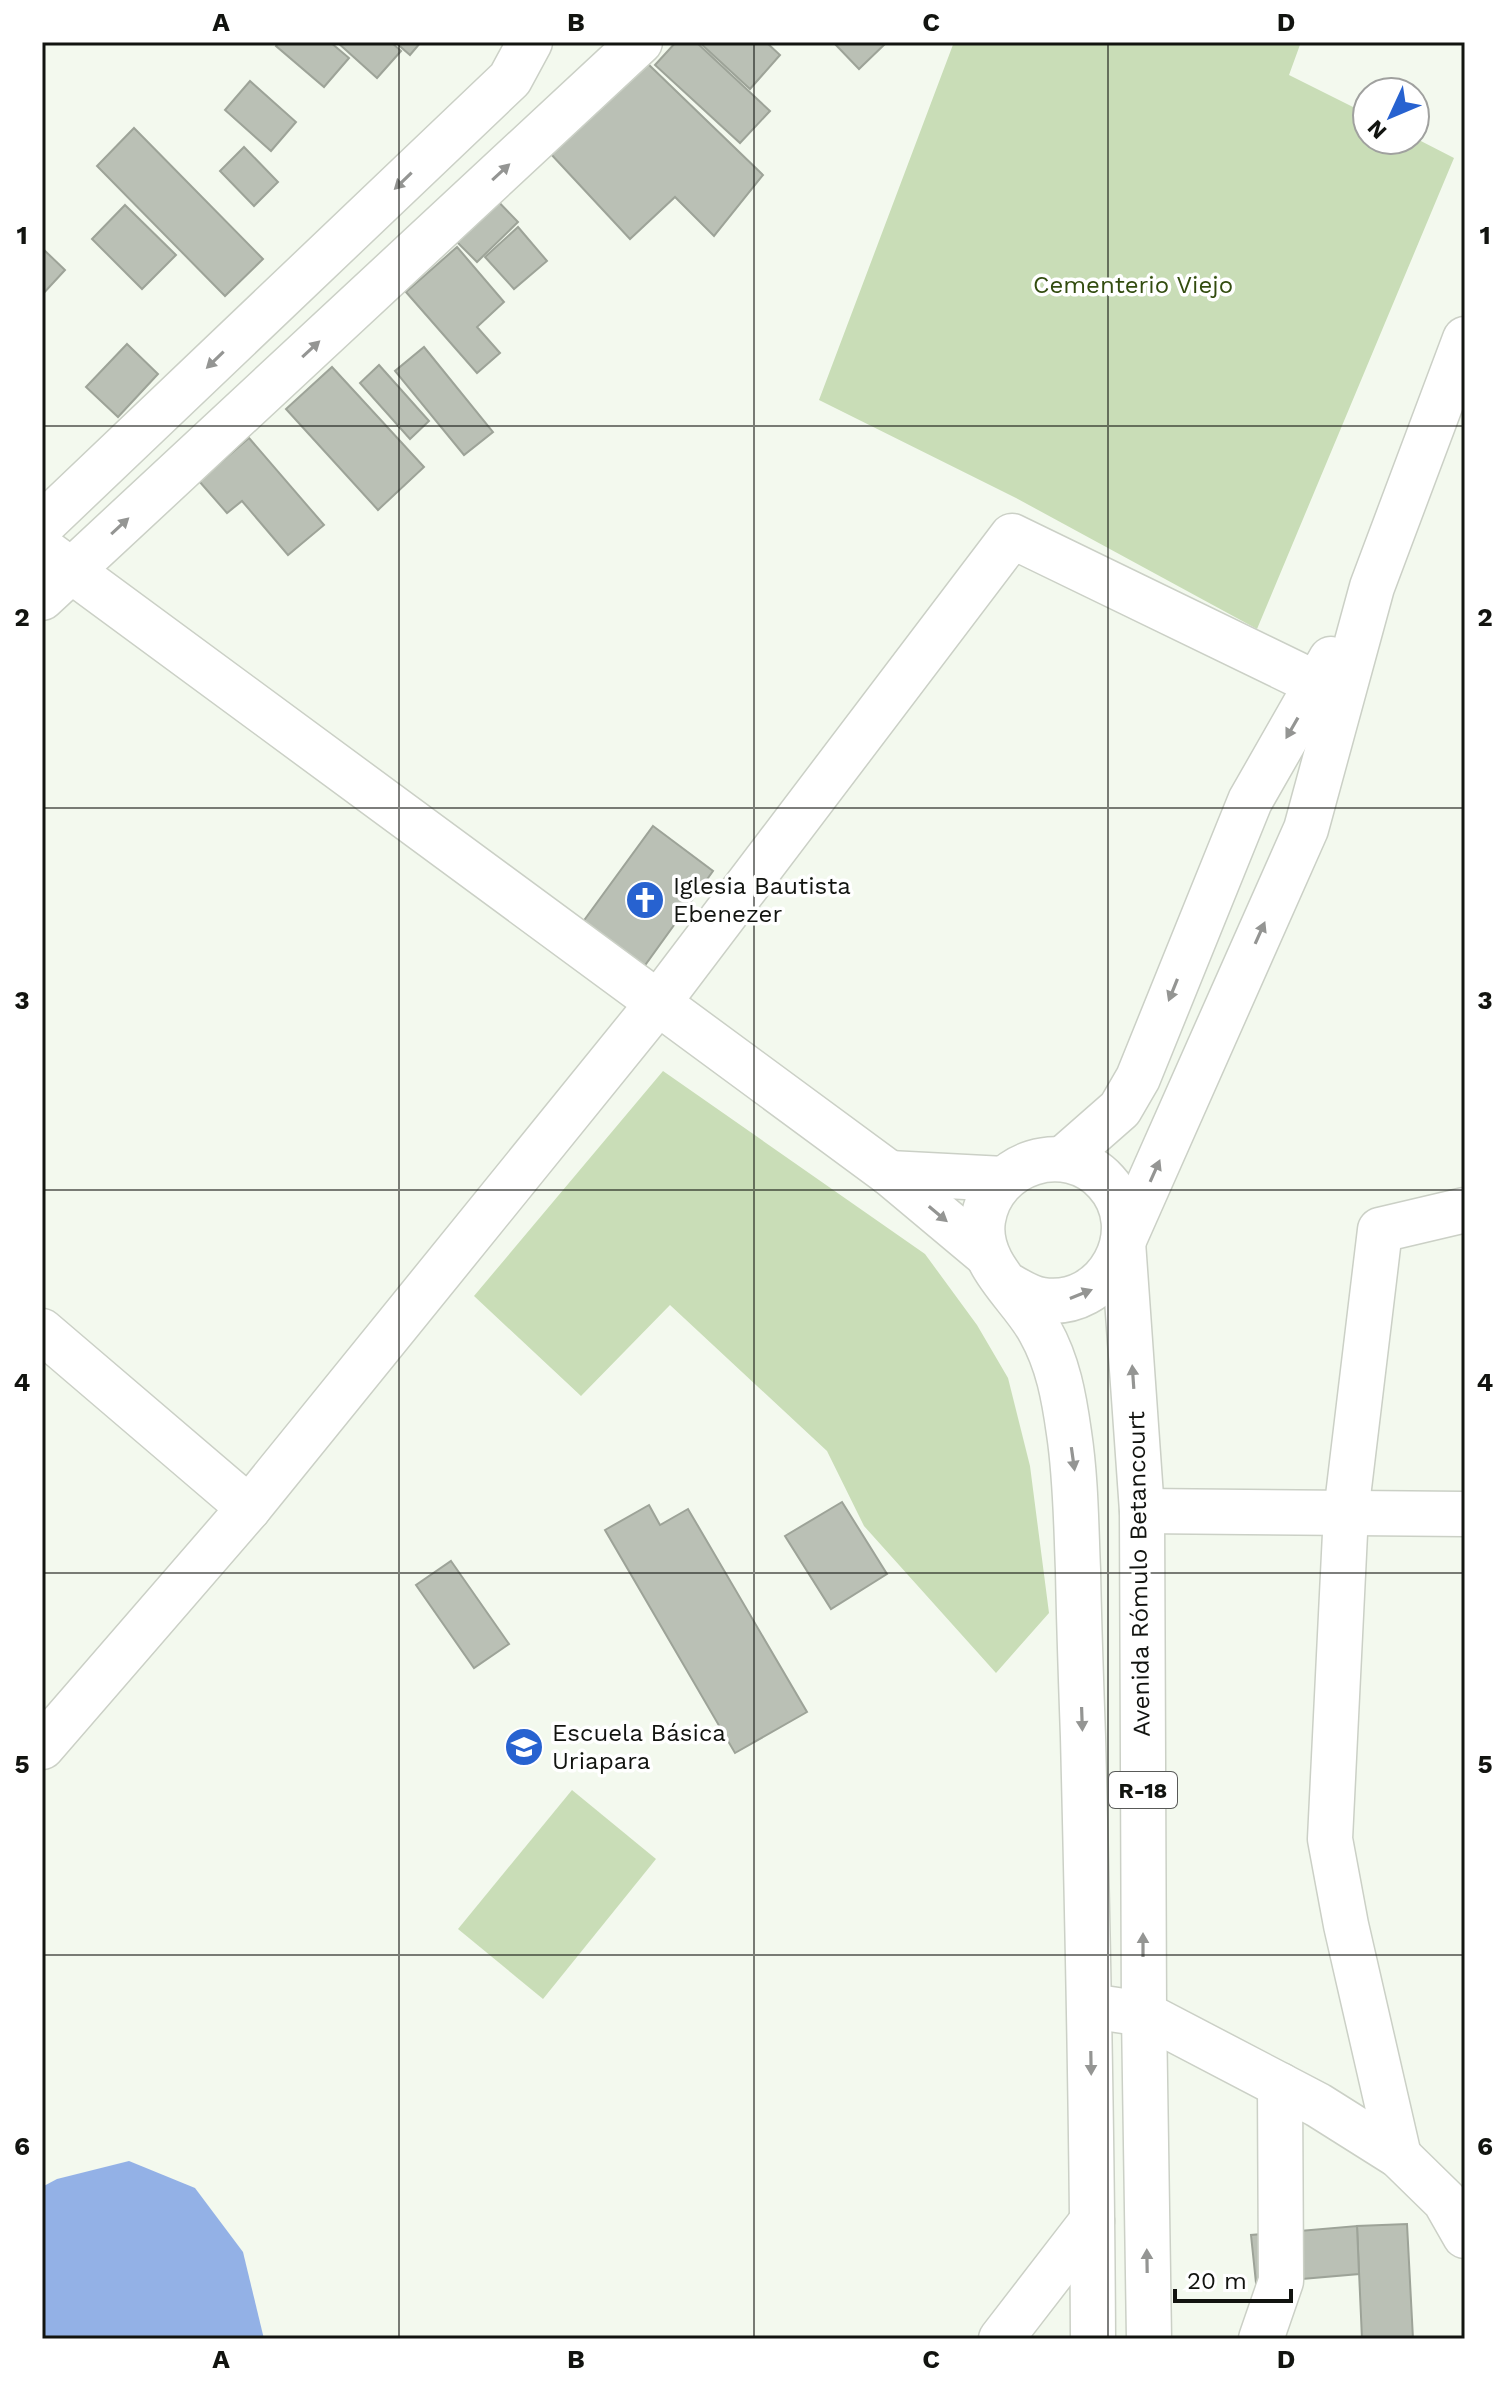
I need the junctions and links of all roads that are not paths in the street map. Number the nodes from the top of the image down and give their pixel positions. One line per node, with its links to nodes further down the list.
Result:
1 (530, 42): 4 (street, one-way to 4)
2 (640, 42): 5 (street, one-way to 2)
3 (1465, 339): 6 (street)
4 (42, 525)
5 (52, 573): 8 (street)
6 (1372, 587): 7 (street); 13 (street, one-way to 6)
7 (1317, 684): 8 (street); 9 (street, one-way to 9)
8 (658, 1003): 10 (street); 16 (street)
9 (1063, 1159): 11 (street); 13 (street, R-18)
10 (889, 1173): 11 (street); 14 (street, one-way to 14)
11 (1004, 1179): 14 (street)
12 (1465, 1210): 18 (street)
13 (1123, 1242): 14 (street, one-way to 13); 17 (street, Avenida Rómulo Betancourt / R-18, one-way to 13)
14 (997, 1270): 21 (street, R-18, one-way to 21)
15 (42, 1331): 16 (street)
16 (249, 1508): 20 (street)
17 (1142, 1511): 18 (street); 22 (street, Avenida Rómulo Betancourt / R-18, one-way to 17)
18 (1346, 1513): 19 (street); 24 (street)
19 (1465, 1514)
20 (42, 1747)
21 (1090, 2006): 22 (street); 25 (street, R-18, one-way to 25)
22 (1144, 2014): 23 (street); 29 (street, Avenida Rómulo Betancourt / R-18, one-way to 22)
23 (1280, 2085): 24 (street); 30 (street)
24 (1399, 2156): 26 (street)
25 (1092, 2221): 27 (street); 28 (street, R-18)
26 (1465, 2236)
27 (1001, 2339)
28 (1093, 2339)
29 (1149, 2339)
30 (1261, 2339)

